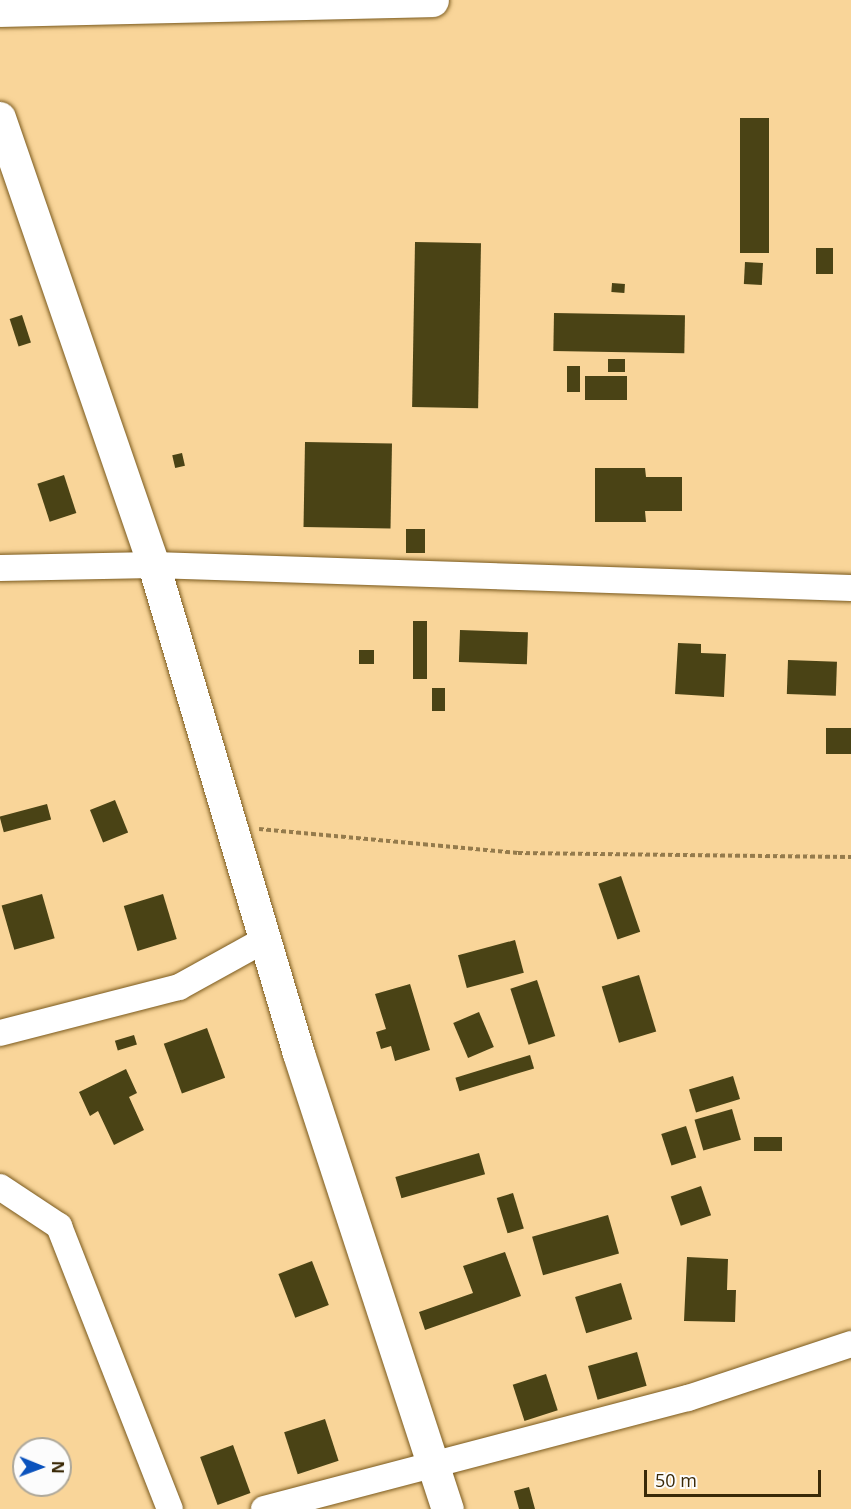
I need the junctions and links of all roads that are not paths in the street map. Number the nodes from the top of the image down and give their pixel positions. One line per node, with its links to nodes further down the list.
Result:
1 (432, 0): 2 (highway)
2 (0, 10)
3 (0, 118): 4 (street)
4 (154, 565): 5 (street); 6 (street); 7 (street)
5 (0, 568)
6 (851, 588)
7 (264, 940): 8 (street); 11 (street)
8 (0, 1033)
9 (0, 1187): 12 (street)
10 (851, 1344): 11 (street)
11 (434, 1460): 13 (street); 14 (street)
12 (170, 1509)
13 (264, 1509)
14 (448, 1509)

